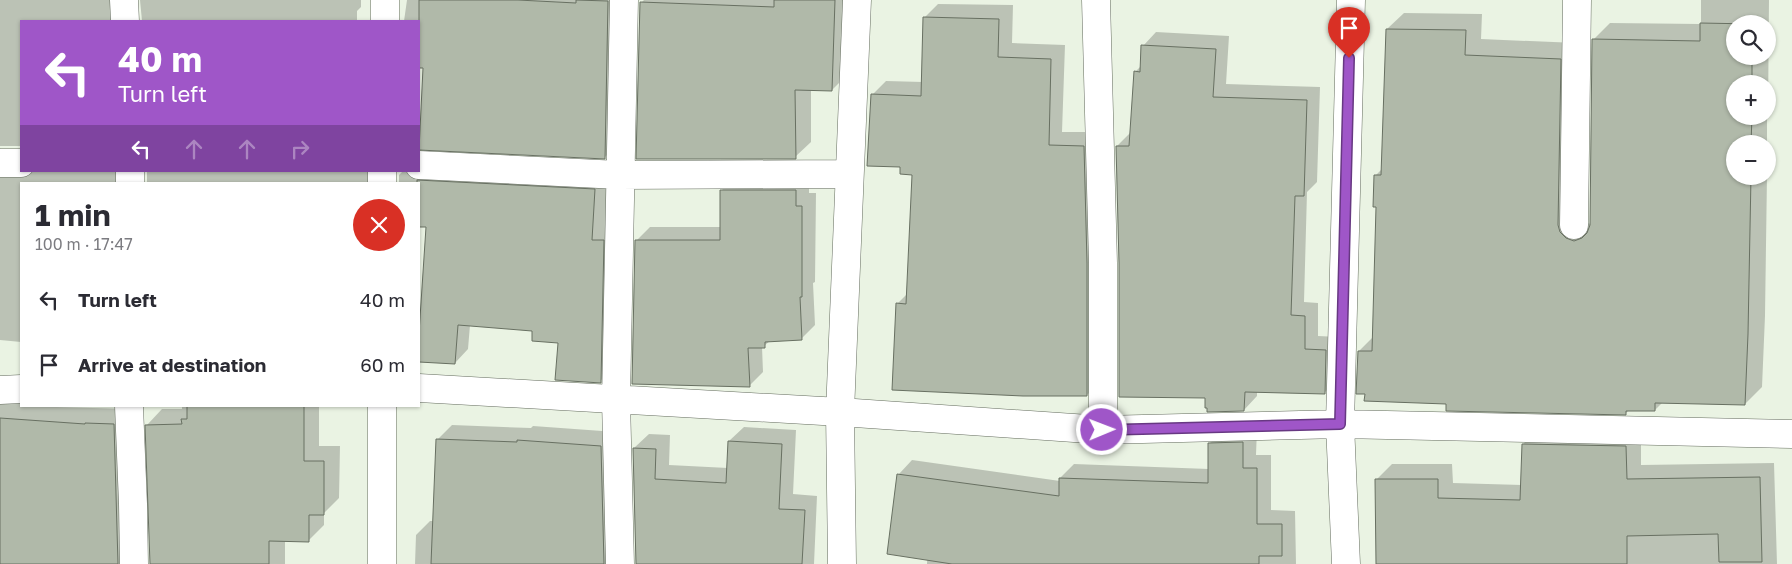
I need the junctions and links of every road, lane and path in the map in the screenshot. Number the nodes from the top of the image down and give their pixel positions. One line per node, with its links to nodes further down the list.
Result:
1 (124, 0): 8 (street)
2 (385, 0): 9 (street)
3 (624, 0): 14 (street)
4 (857, 0): 13 (street)
5 (1096, 0): 24 (street)
6 (1351, 0): 23 (street)
7 (1577, 0): 15 (street)
8 (125, 20)
9 (385, 20)
10 (0, 163): 11 (street)
11 (20, 164)
12 (420, 165): 14 (street)
13 (849, 174): 14 (street); 22 (street)
14 (619, 175): 19 (street)
15 (1574, 225)
16 (20, 388): 18 (street)
17 (420, 388): 19 (street)
18 (0, 390)
19 (616, 400): 22 (street); 28 (street)
20 (128, 407): 26 (street)
21 (382, 407): 27 (street)
22 (840, 412): 24 (street); 29 (street)
23 (1340, 424): 24 (street); 25 (street); 30 (street)
24 (1102, 430)
25 (1792, 434)
26 (134, 564)
27 (382, 564)
28 (620, 564)
29 (842, 564)
30 (1346, 564)

